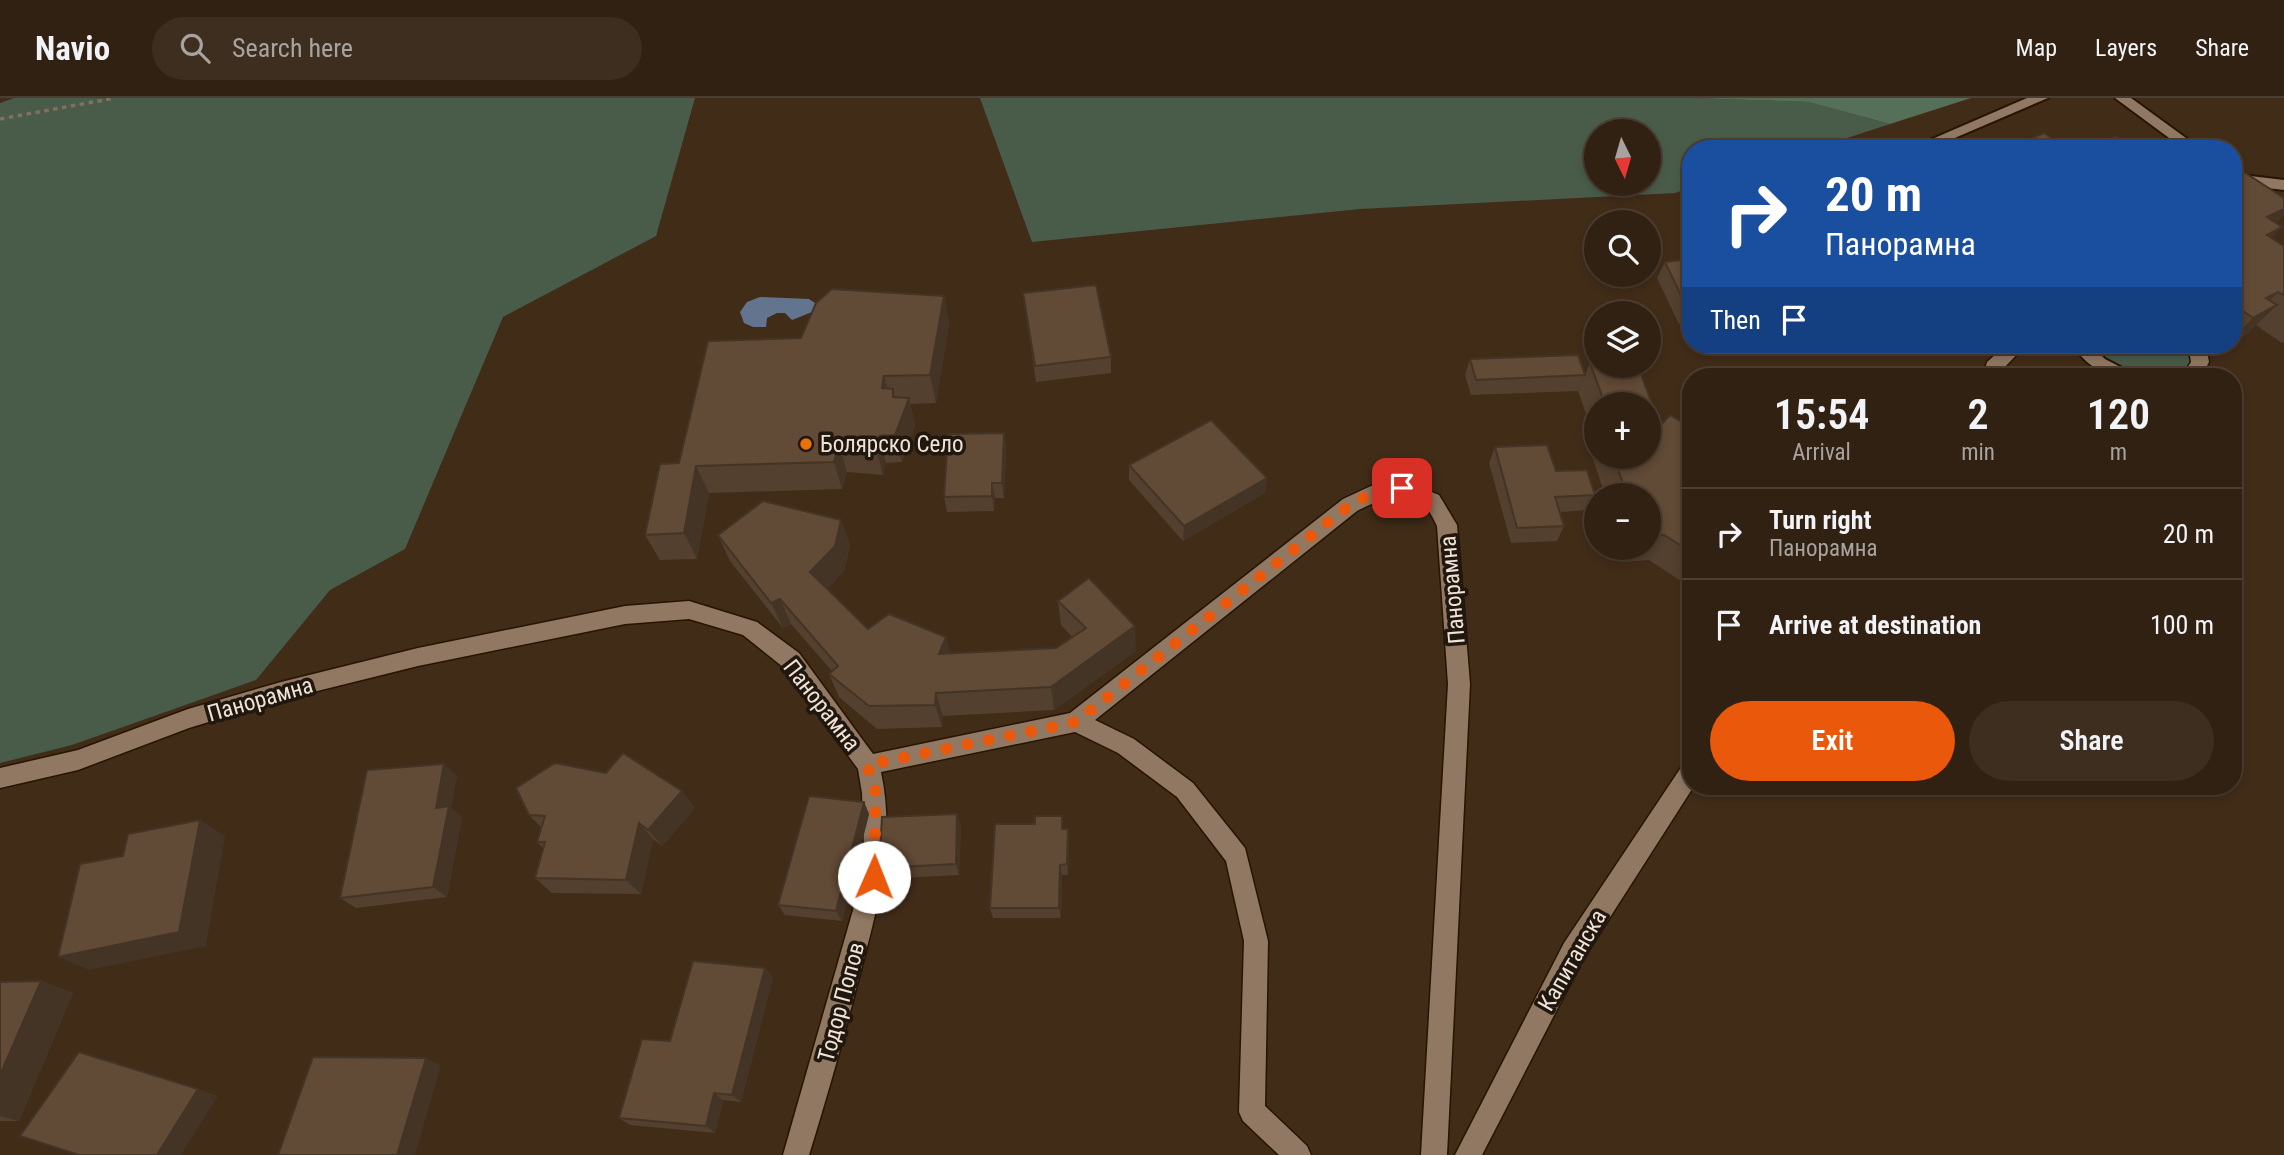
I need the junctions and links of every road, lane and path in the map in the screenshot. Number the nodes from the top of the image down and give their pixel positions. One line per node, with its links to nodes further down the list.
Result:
1 (115, 98): 4 (path)
2 (2041, 98): 5 (lane)
3 (2122, 98): 6 (lane)
4 (0, 119)
5 (1937, 140)
6 (2181, 140)
7 (2242, 180): 8 (lane)
8 (2284, 185)
9 (2007, 354): 11 (street)
10 (2090, 354): 12 (lane)
11 (1993, 368)
12 (2109, 368)
13 (1076, 722): 14 (street, Панорамна); 18 (street); 19 (street, Панорамна)
14 (867, 765): 15 (street, Панорамна); 17 (street, Тодор Попов)
15 (0, 778)
16 (1682, 785): 20 (street, Капитанска)
17 (796, 1155)
18 (1298, 1155)
19 (1434, 1155)
20 (1468, 1155)

